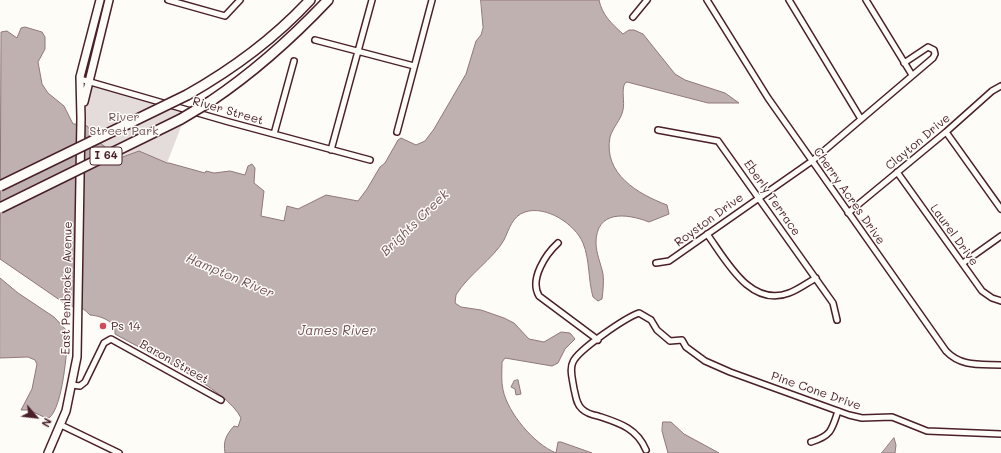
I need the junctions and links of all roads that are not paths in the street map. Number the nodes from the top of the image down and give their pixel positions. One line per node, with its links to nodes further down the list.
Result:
1 (100, 0): 21 (main road, East Pembroke Avenue)
2 (109, 0): 22 (main road, East Pembroke Avenue)
3 (168, 0): 13 (street)
4 (240, 0): 13 (street)
5 (310, 0): 34 (highway, I 64, bridge)
6 (328, 0): 36 (highway, I 64, bridge)
7 (372, 0): 16 (street)
8 (432, 0): 19 (street)
9 (646, 0): 14 (street)
10 (707, 0): 32 (street, Cherry Acres Drive)
11 (789, 0): 25 (street)
12 (866, 0): 18 (street)
13 (177, 1)
14 (633, 17)
15 (315, 40): 16 (street)
16 (358, 51): 19 (street); 30 (street)
17 (294, 61): 29 (street)
18 (904, 63): 20 (street); 20 (street, Royston Drive)
19 (414, 66): 27 (street)
20 (912, 75): 25 (street, Royston Drive)
21 (80, 79): 22 (street, River Street); 24 (main road, East Pembroke Avenue)
22 (88, 81): 24 (main road, East Pembroke Avenue); 29 (street, River Street)
23 (1001, 86): 28 (street, Clayton Drive)
24 (81, 118): 49 (main road, East Pembroke Avenue, bridge)
25 (862, 120): 32 (street, Royston Drive)
26 (658, 130): 35 (street, Eberly Terrace)
27 (397, 132)
28 (946, 132): 33 (street, Clayton Drive); 37 (street)
29 (274, 134): 30 (street, River Street)
30 (331, 150): 31 (street, River Street)
31 (370, 160)
32 (812, 161): 35 (street, Royston Drive); 38 (street, Cherry Acres Drive)
33 (897, 172): 38 (street, Clayton Drive); 43 (street, Laurel Drive)
34 (0, 186)
35 (758, 197): 39 (street, Royston Drive); 44 (street, Eberly Terrace)
36 (0, 208)
37 (1001, 209)
38 (848, 213): 48 (street, Cherry Acres Drive)
39 (707, 234): 42 (street, Royston Drive); 44 (street)
40 (1001, 236): 43 (street)
41 (558, 242): 47 (street)
42 (656, 263)
43 (963, 263): 45 (street, Laurel Drive)
44 (816, 278): 46 (street, Eberly Terrace)
45 (1001, 301)
46 (837, 320)
47 (598, 340): 51 (street, Pine Cone Drive); 55 (street)
48 (1001, 366)
49 (72, 385): 50 (street, Baron Street); 52 (main road, East Pembroke Avenue)
50 (221, 400)
51 (838, 411): 53 (street, Pine Cone Drive); 54 (street)
52 (61, 425): 56 (main road, East Pembroke Avenue); 57 (street)
53 (1001, 434)
54 (811, 442)
55 (646, 450)
56 (48, 453)
57 (119, 453)

